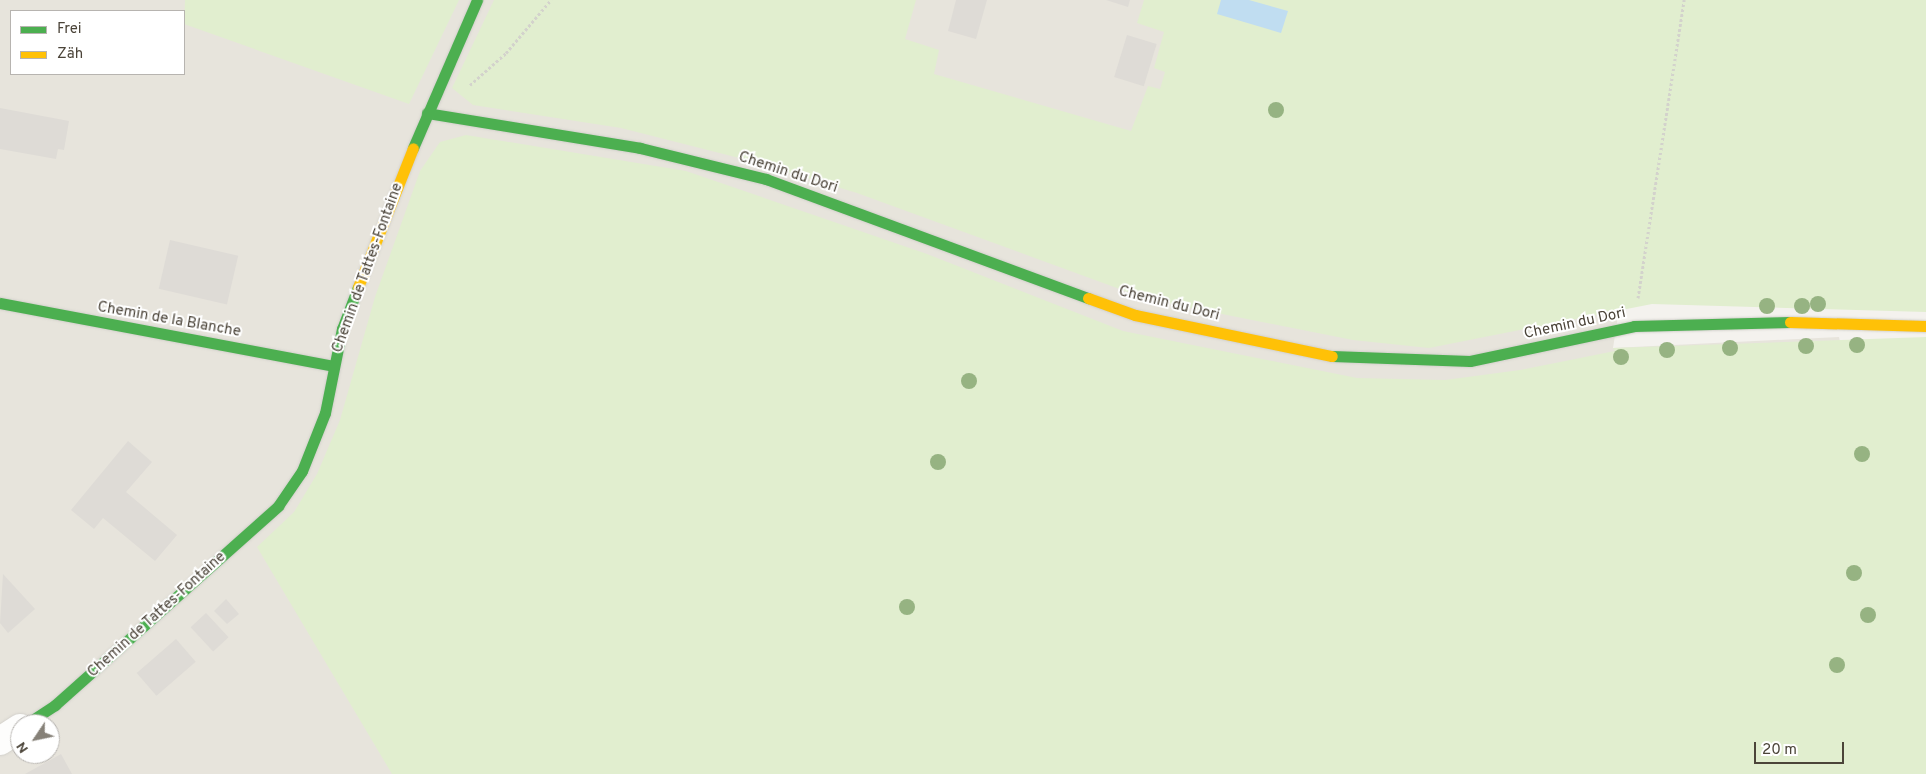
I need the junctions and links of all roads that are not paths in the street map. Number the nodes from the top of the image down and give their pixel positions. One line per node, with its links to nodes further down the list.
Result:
1 (477, 0): 2 (street, Chemin de Tattes-Fontaine)
2 (427, 113): 4 (street, Chemin du Dori); 5 (street, Chemin de Tattes-Fontaine)
3 (0, 303): 5 (street, Chemin de la Blanche)
4 (1926, 326)
5 (333, 366): 6 (street, Chemin de Tattes-Fontaine)
6 (41, 714)

